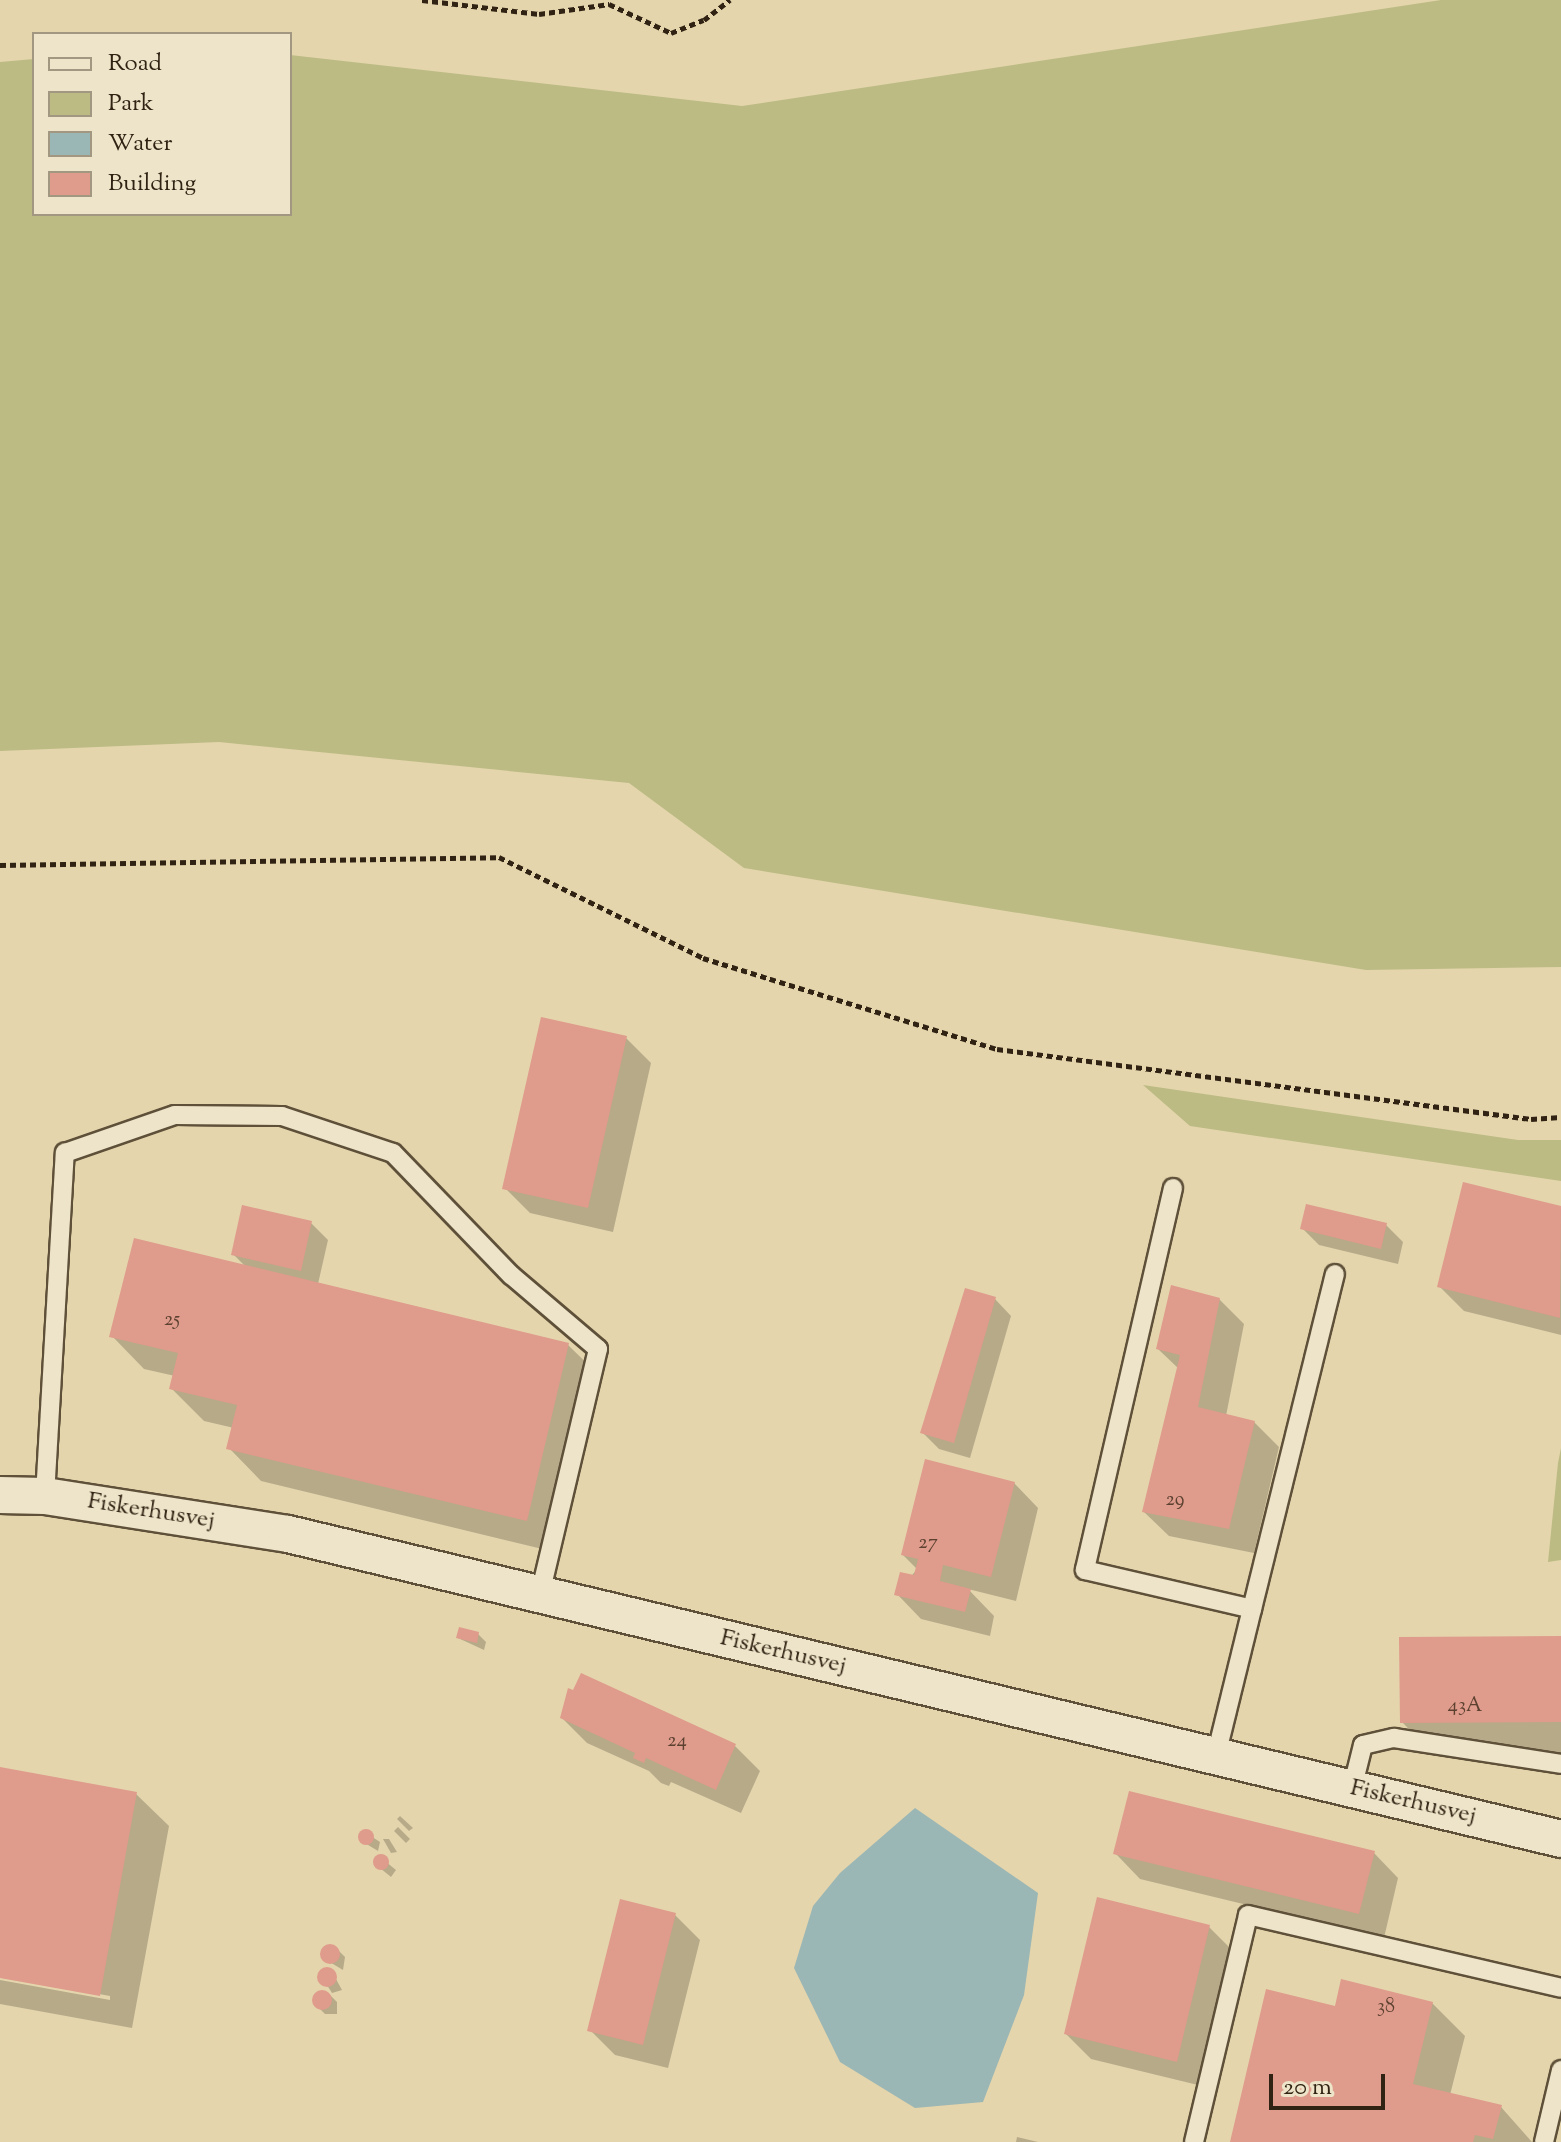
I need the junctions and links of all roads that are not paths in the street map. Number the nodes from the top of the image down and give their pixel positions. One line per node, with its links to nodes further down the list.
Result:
1 (1173, 1188): 6 (lane)
2 (1335, 1274): 6 (lane)
3 (0, 1495): 4 (street, Fiskerhusvej)
4 (45, 1496): 5 (street, Fiskerhusvej); 5 (lane)
5 (540, 1594): 7 (street, Fiskerhusvej)
6 (1252, 1609): 7 (lane)
7 (1216, 1756): 9 (street, Fiskerhusvej)
8 (1561, 1764): 9 (lane)
9 (1352, 1789): 10 (street, Fiskerhusvej)
10 (1561, 1839)
11 (1561, 1988): 13 (lane)
12 (1561, 2070): 14 (lane)
13 (1194, 2142)
14 (1544, 2142)

